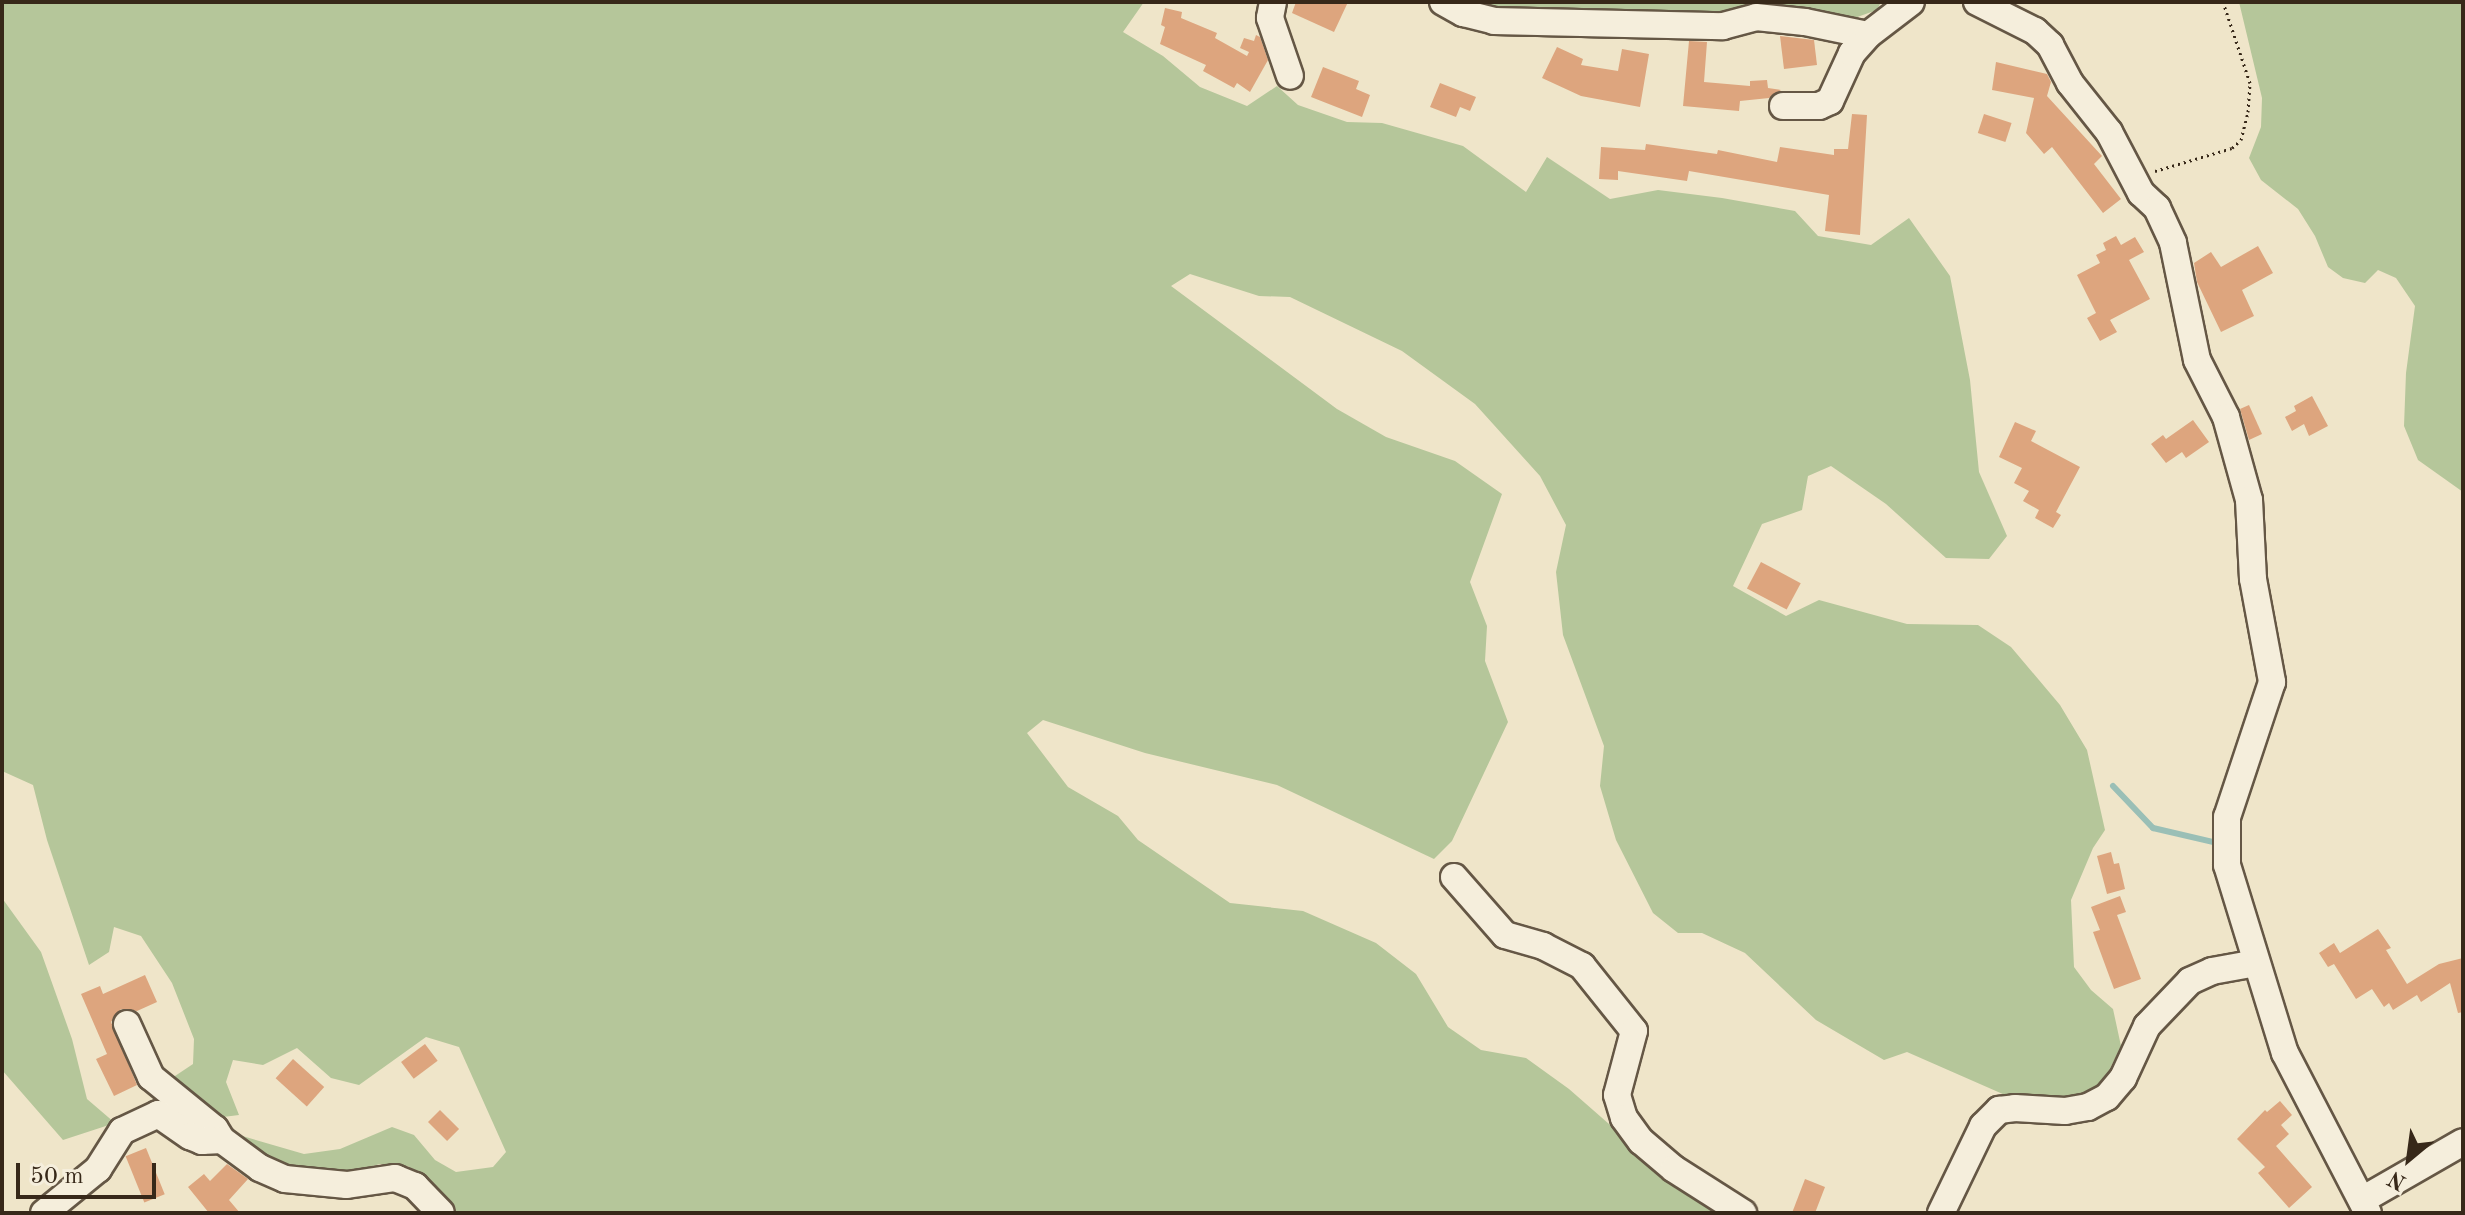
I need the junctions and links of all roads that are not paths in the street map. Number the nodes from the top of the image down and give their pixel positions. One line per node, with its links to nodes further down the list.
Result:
1 (1273, 2): 6 (street)
2 (1443, 2): 5 (street)
3 (1911, 2): 5 (street)
4 (1977, 2): 9 (street)
5 (1868, 35): 7 (street)
6 (1290, 76)
7 (1783, 106)
8 (1454, 877): 16 (street)
9 (2256, 963): 13 (street); 17 (street)
10 (127, 1024): 11 (street)
11 (222, 1140): 14 (street); 15 (street)
12 (2463, 1142): 13 (street)
13 (2365, 1206)
14 (44, 1213)
15 (441, 1213)
16 (1743, 1213)
17 (1941, 1213)

